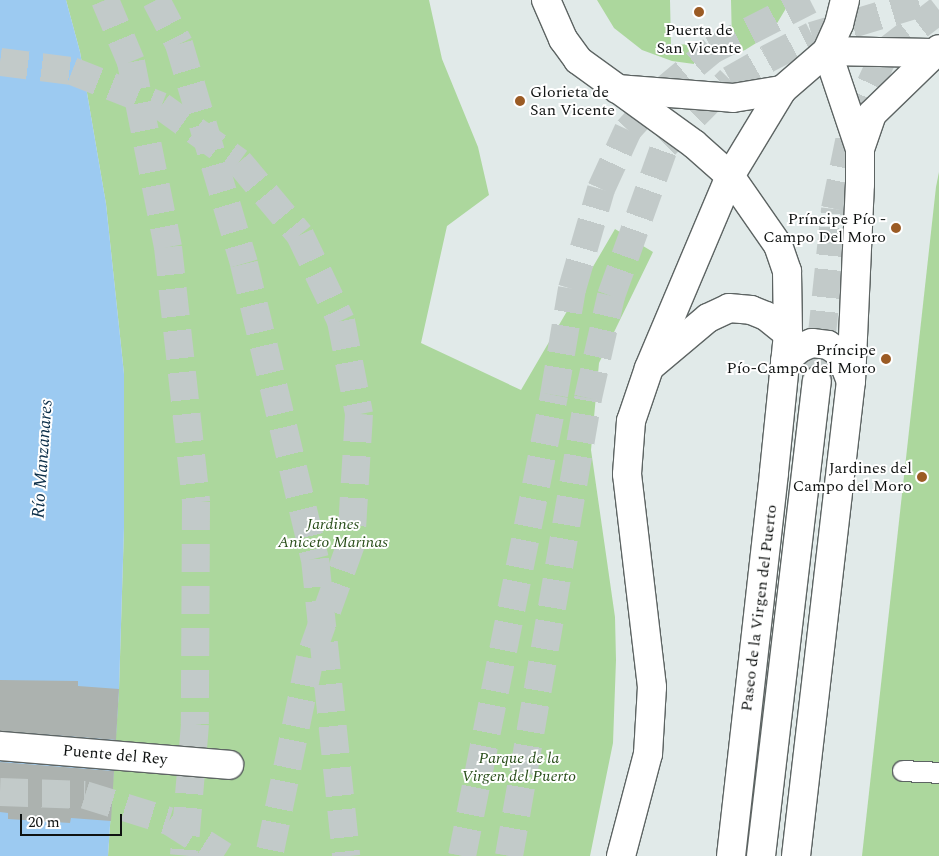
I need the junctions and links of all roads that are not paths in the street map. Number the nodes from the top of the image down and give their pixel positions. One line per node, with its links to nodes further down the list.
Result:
1 (546, 0): 5 (main road)
2 (845, 0): 3 (main road)
3 (826, 51): 4 (main road); 6 (main road); 7 (main road)
4 (936, 51): 7 (main road)
5 (616, 88): 6 (main road); 8 (main road, Paseo de la Virgen del Puerto)
6 (782, 90): 8 (main road)
7 (860, 149): 12 (main road)
8 (730, 176): 9 (main road, Paseo de la Virgen del Puerto); 10 (main road)
9 (786, 348): 10 (main road); 12 (main road); 18 (main road, Paseo de la Virgen del Puerto)
10 (649, 368): 17 (main road)
11 (817, 381): 19 (main road, Paseo de la Virgen del Puerto)
12 (852, 381): 20 (main road)
13 (0, 746): 14 (main road, Puente del Rey)
14 (229, 765)
15 (904, 771): 16 (lane)
16 (939, 773)
17 (621, 856)
18 (731, 856)
19 (761, 856)
20 (796, 856)

